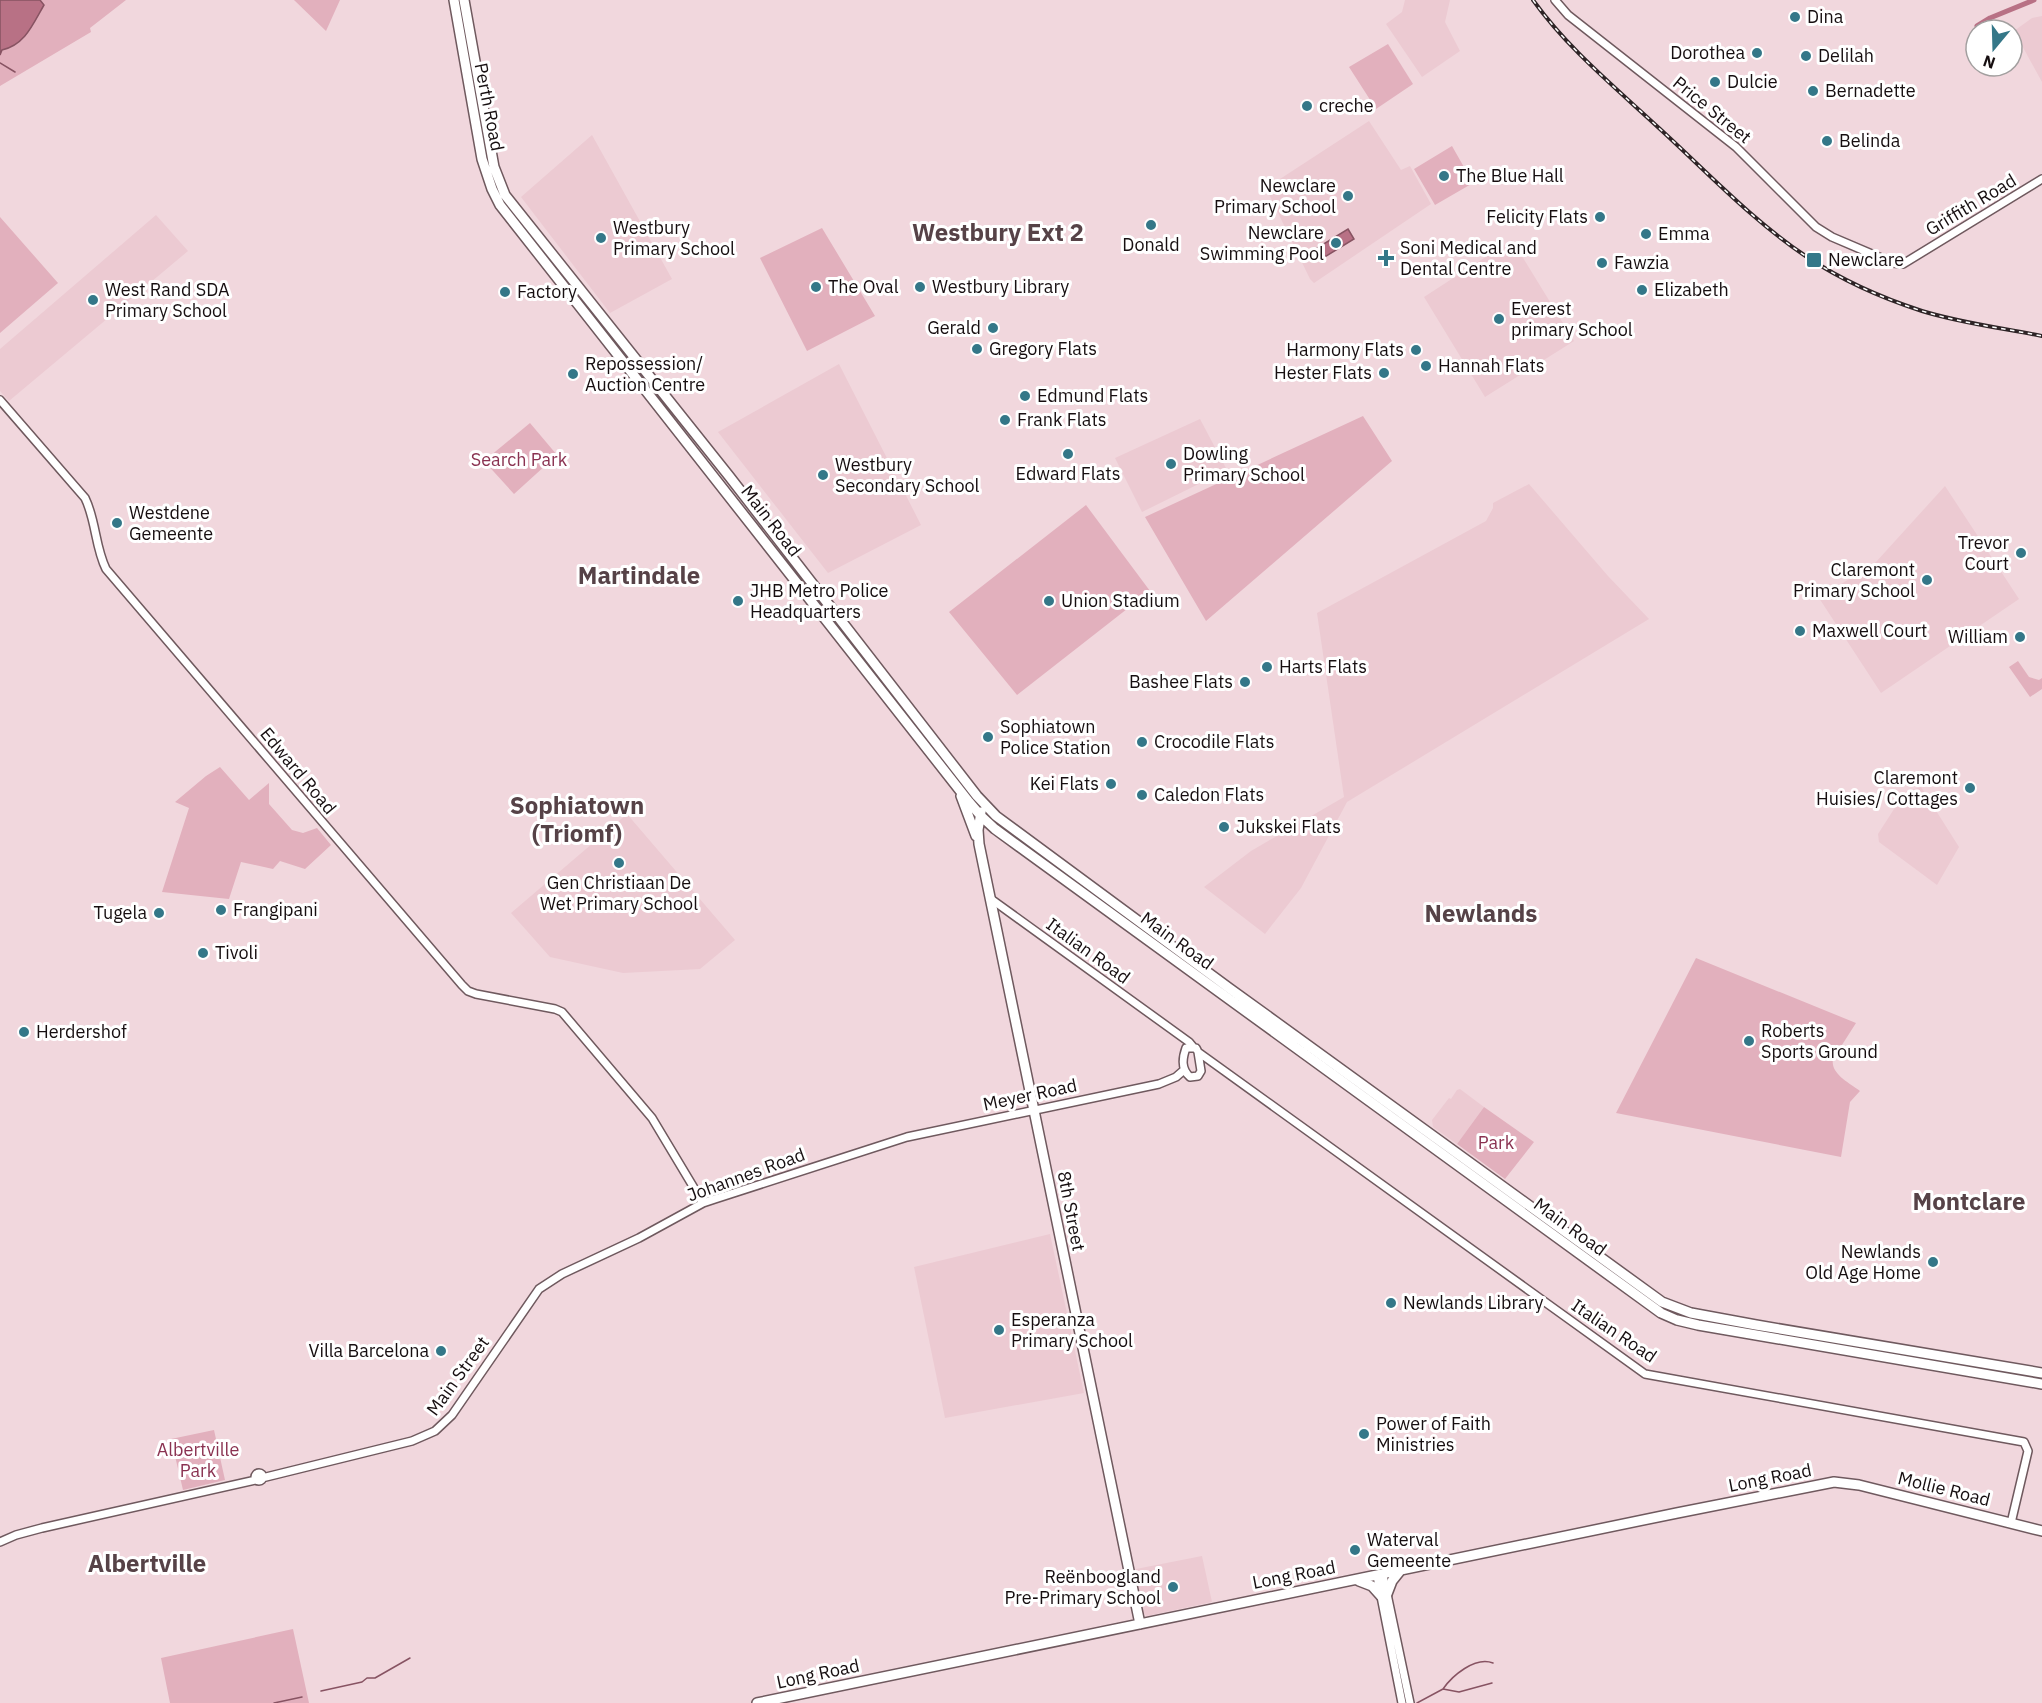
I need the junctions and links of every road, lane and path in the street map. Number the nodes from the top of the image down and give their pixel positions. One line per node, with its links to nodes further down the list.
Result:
1 (454, 0): 5 (main road, Perth Road)
2 (464, 0): 5 (main road, Perth Road)
3 (1555, 0): 6 (street, Price Street)
4 (2042, 179): 6 (street, Griffith Road)
5 (511, 211): 8 (main road, Main Road); 9 (main road, Main Road)
6 (1849, 244)
7 (0, 400): 24 (street, Edward Road)
8 (958, 788): 10 (main road, Main Road); 12 (main road)
9 (983, 803): 10 (main road, 8th Street); 26 (main road, Main Road)
10 (981, 816): 11 (main road, Main Road); 12 (main road, 8th Street)
11 (995, 829): 12 (main road); 27 (main road, Main Road)
12 (979, 840): 13 (main road, 8th Street)
13 (991, 899): 14 (street, Italian Road); 22 (main road, 8th Street)
14 (1168, 1028): 15 (street, Italian Road); 16 (street, Italian Road)
15 (1196, 1050): 16 (street); 17 (street, Italian Road); 19 (street)
16 (1183, 1055): 18 (street)
17 (1221, 1066): 19 (street); 29 (street, Italian Road)
18 (1184, 1070): 20 (street); 21 (street, Meyer Road)
19 (1201, 1071): 20 (street, Meyer Road)
20 (1190, 1077): 21 (street, Meyer Road)
21 (1159, 1084): 22 (street, Meyer Road)
22 (1034, 1109): 23 (street, Meyer Road); 36 (main road, 8th Street)
23 (907, 1137): 24 (street, Johannes Road)
24 (703, 1203): 25 (street, Johannes Road)
25 (539, 1289): 31 (street, Main Street)
26 (2042, 1373)
27 (2042, 1384)
28 (1838, 1482): 29 (main road, Mollie Road); 32 (main road, Long Road)
29 (2012, 1523): 30 (main road, Mollie Road)
30 (2042, 1531)
31 (0, 1542)
32 (1400, 1571): 33 (main road, Long Road); 35 (main road)
33 (1380, 1576): 34 (main road, Long Road); 35 (street)
34 (1354, 1580): 35 (main road); 36 (main road, Long Road)
35 (1384, 1595): 38 (street); 39 (street)
36 (1140, 1624): 37 (main road, Long Road)
37 (757, 1703)
38 (1402, 1703)
39 (1410, 1703)

